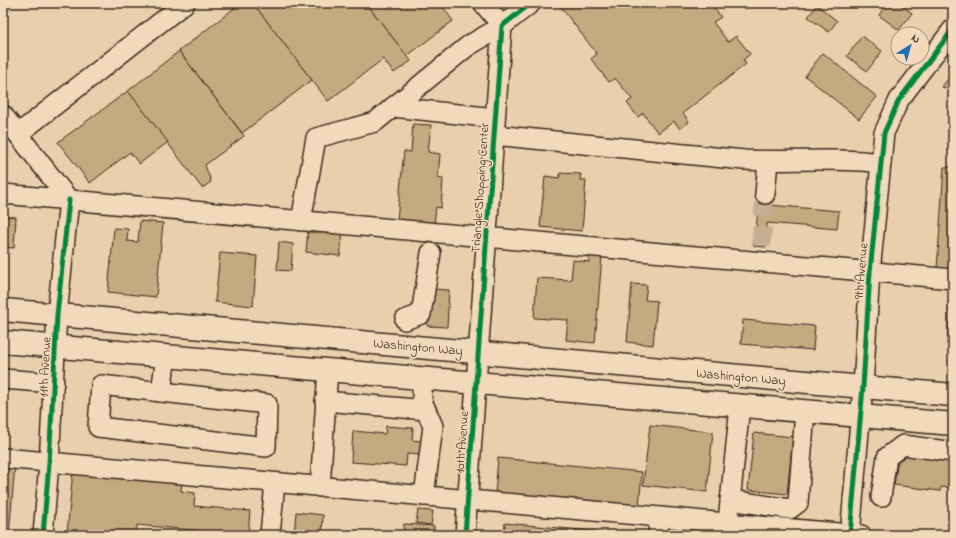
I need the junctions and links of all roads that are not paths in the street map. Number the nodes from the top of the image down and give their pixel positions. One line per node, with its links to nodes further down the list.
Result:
1 (185, 3): 9 (street)
2 (483, 3): 4 (street)
3 (531, 3): 4 (street)
4 (502, 26): 6 (street); 8 (street, Triangle Shopping Center)
5 (953, 29): 11 (street, 9th Avenue)
6 (393, 107): 8 (street); 15 (street)
7 (3, 114): 9 (street)
8 (494, 127): 10 (street); 16 (street, Triangle Shopping Center)
9 (18, 134): 14 (street)
10 (768, 161): 11 (street); 13 (street)
11 (881, 163): 18 (street, 9th Avenue)
12 (3, 194): 14 (street)
13 (765, 194)
14 (69, 200): 15 (street); 21 (street, 11th Avenue)
15 (301, 221): 16 (street)
16 (487, 237): 18 (street); 25 (street, Triangle Shopping Center)
17 (431, 253): 22 (street)
18 (870, 272): 19 (street); 32 (street, 9th Avenue)
19 (953, 279)
20 (3, 310): 21 (main road, Washington Way)
21 (57, 315): 24 (street, 11th Avenue); 25 (main road, Washington Way)
22 (405, 320)
23 (3, 342): 24 (main road)
24 (56, 346): 26 (main road); 30 (street, 11th Avenue)
25 (478, 351): 31 (street, 10th Avenue); 32 (main road, Washington Way)
26 (166, 356): 27 (main road); 33 (street)
27 (328, 370): 28 (main road); 35 (street)
28 (422, 378): 31 (main road); 37 (street)
29 (3, 379): 30 (street)
30 (54, 383): 43 (street, 11th Avenue)
31 (476, 383): 36 (main road); 48 (street, 10th Avenue)
32 (863, 387): 34 (main road, Washington Way); 39 (street, 9th Avenue)
33 (161, 392): 33 (street)
34 (953, 395)
35 (325, 401): 37 (street); 45 (street)
36 (740, 406): 38 (main road); 49 (street)
37 (426, 410): 46 (street)
38 (805, 411): 39 (main road); 49 (street)
39 (861, 416): 40 (main road); 55 (street, 9th Avenue)
40 (953, 424)
41 (953, 452): 47 (street)
42 (3, 458): 43 (street)
43 (49, 463): 44 (street); 52 (street, 11th Avenue)
44 (274, 483): 45 (street); 53 (street)
45 (320, 487): 46 (street)
46 (424, 496): 48 (street)
47 (881, 497)
48 (468, 500): 51 (street); 54 (street, 10th Avenue)
49 (730, 500): 50 (street)
50 (728, 523): 51 (street); 55 (street)
51 (658, 526)
52 (43, 535)
53 (270, 535)
54 (465, 535)
55 (854, 535)

